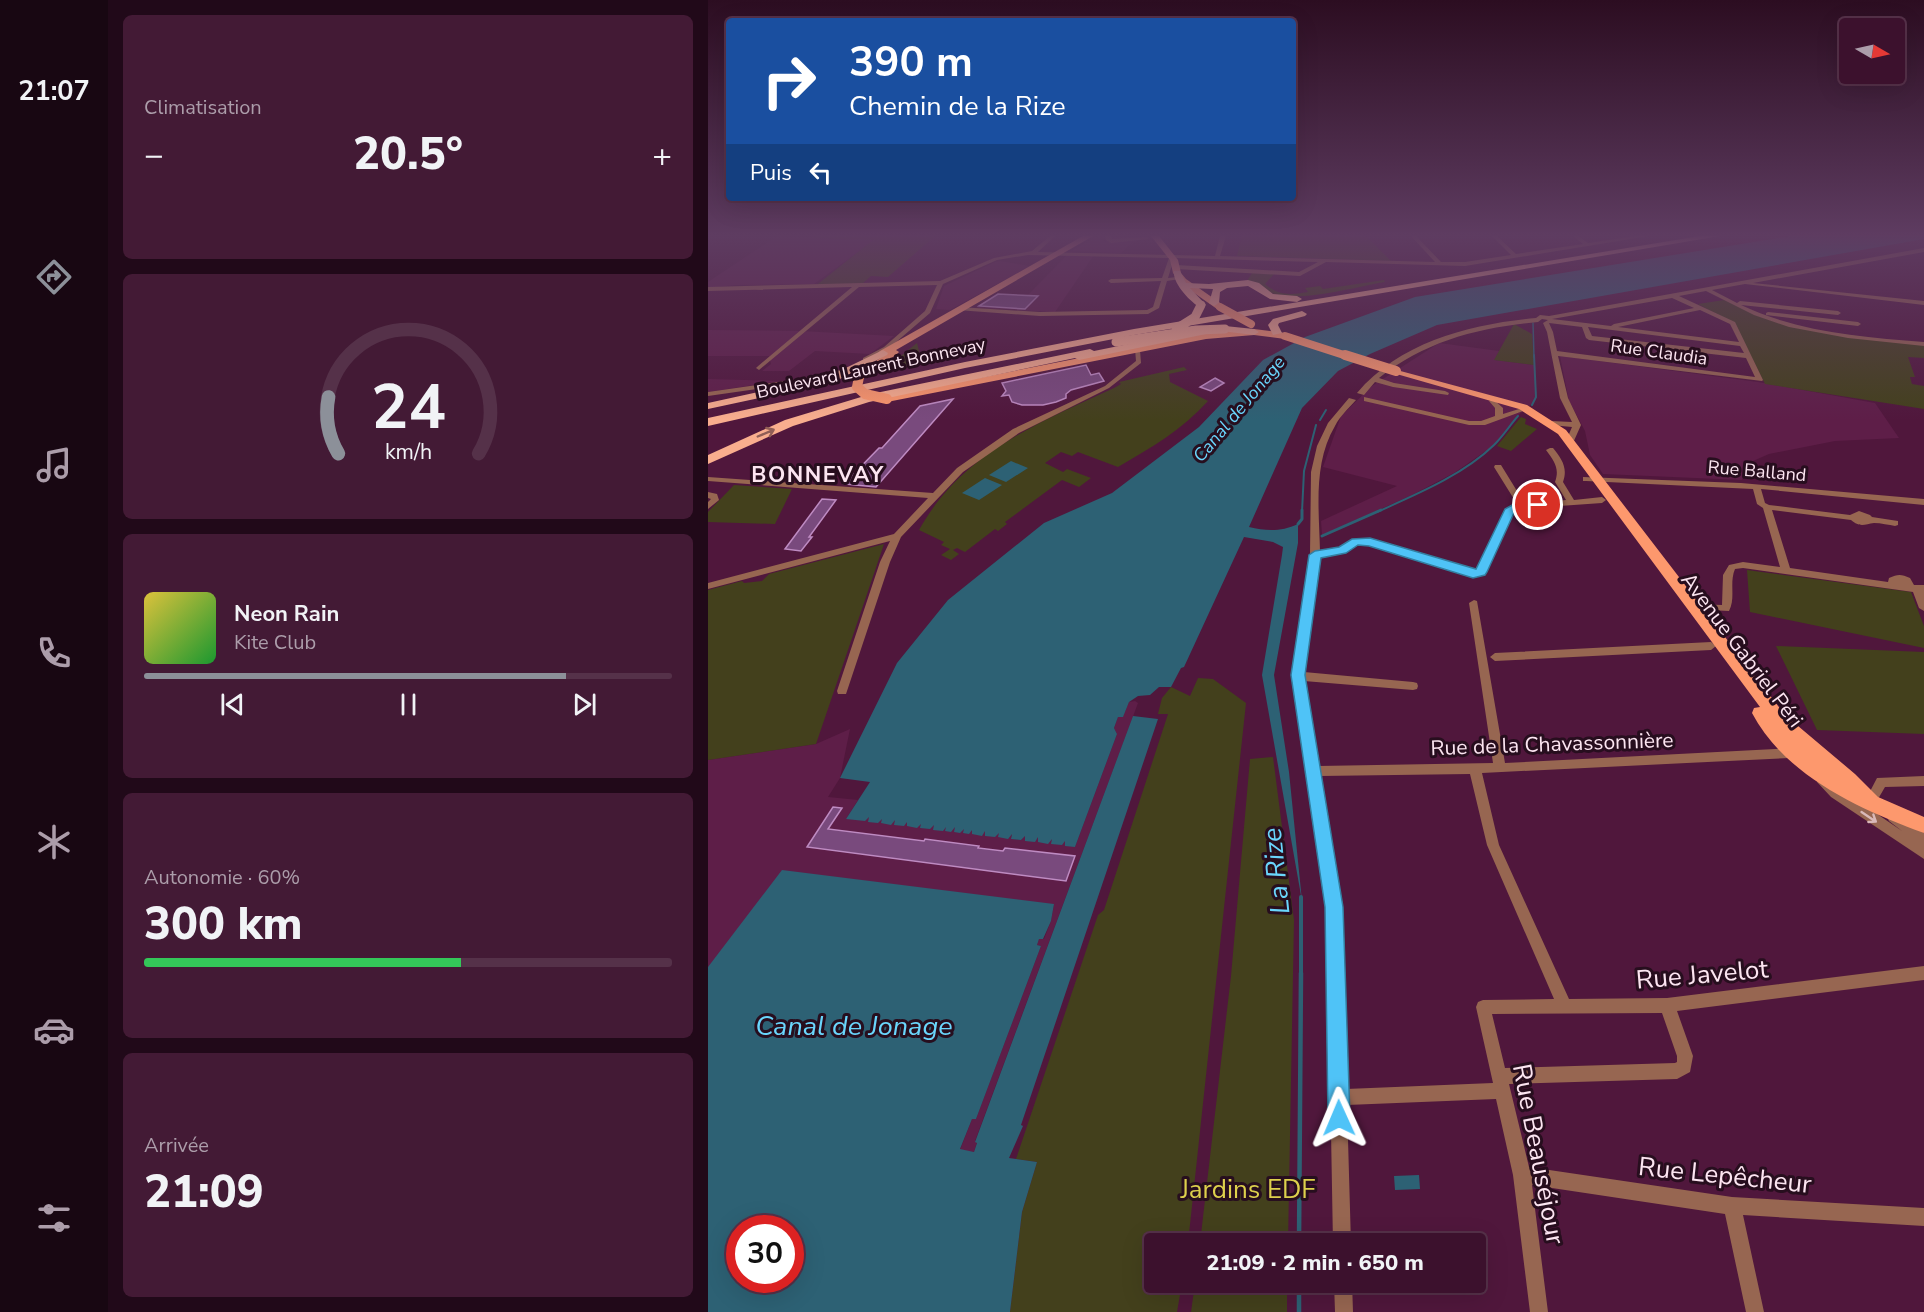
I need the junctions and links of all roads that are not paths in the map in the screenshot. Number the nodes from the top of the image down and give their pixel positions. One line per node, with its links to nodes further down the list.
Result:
1 (844, 297): 40 (street)
2 (935, 297): 33 (street)
3 (981, 297): 22 (main road)
4 (1162, 297): 22 (street)
5 (1195, 297): 32 (highway, bridge)
6 (1210, 297): 20 (main road)
7 (1216, 297): 20 (highway)
8 (1254, 297): 20 (highway)
9 (1276, 297): 18 (highway)
10 (1320, 297): 18 (highway, Boulevard Laurent Bonnevay)
11 (1349, 297): 55 (highway, Boulevard Laurent Bonnevay)
12 (1370, 297): 27 (highway)
13 (1371, 297): 31 (highway)
14 (1661, 297): 25 (street)
15 (1677, 297): 21 (street)
16 (1722, 297): 23 (street)
17 (1868, 297): 19 (street)
18 (1303, 300): 20 (highway, Boulevard Laurent Bonnevay)
19 (1924, 303)
20 (1217, 308): 29 (main road, bridge); 43 (highway, Boulevard Laurent Bonnevay)
21 (1703, 308): 30 (street); 34 (street)
22 (960, 309): 33 (main road)
23 (1757, 310): 24 (street); 26 (street); 35 (street)
24 (1838, 313)
25 (1546, 321): 28 (street); 38 (street); 42 (street)
26 (1858, 324)
27 (1228, 327): 29 (highway); 32 (highway, bridge); 47 (highway); 49 (highway)
28 (1586, 327): 30 (street); 39 (street)
29 (1253, 328): 31 (main road); 37 (main road)
30 (1605, 328): 34 (street)
31 (1281, 334): 44 (main road, bridge)
32 (1116, 342): 41 (highway)
33 (899, 343): 36 (main road); 43 (main road); 46 (street)
34 (1743, 344): 39 (street)
35 (1924, 344)
36 (884, 353): 51 (highway)
37 (1137, 353): 47 (main road); 67 (street)
38 (1554, 353): 39 (street, Rue Claudia); 57 (street)
39 (1749, 356)
40 (759, 368)
41 (954, 374): 49 (highway); 58 (highway)
42 (1374, 378): 45 (street); 48 (street)
43 (862, 379): 47 (main road, bridge); 51 (highway); 53 (highway, Boulevard Laurent Bonnevay)
44 (1473, 392): 50 (main road); 52 (main road)
45 (1445, 393)
46 (708, 394)
47 (919, 394)
48 (1364, 396): 54 (street); 77 (street)
49 (865, 399): 61 (highway, one-way to 49)
50 (1493, 401): 52 (main road); 54 (street)
51 (708, 406)
52 (1523, 411): 54 (street); 56 (main road, Avenue Gabriel Péri); 63 (main road, Avenue Gabriel Péri)
53 (708, 416)
54 (1499, 416)
55 (708, 422)
56 (1551, 423): 57 (street); 59 (main road, Avenue Gabriel Péri)
57 (1577, 425): 59 (street)
58 (708, 428)
59 (1570, 441): 63 (main road, Avenue Gabriel Péri)
60 (1550, 450): 69 (street)
61 (708, 460)
62 (1498, 466): 72 (street)
63 (1591, 478): 65 (street, Rue Balland); 68 (main road, Avenue Gabriel Péri); 75 (main road, Avenue Gabriel Péri)
64 (708, 479): 67 (street)
65 (1756, 486): 70 (street, Rue Balland); 73 (street)
66 (708, 495): 71 (street)
67 (934, 496): 76 (street)
68 (1602, 500): 69 (street); 75 (main road, Avenue Gabriel Péri); 84 (main road, Avenue Gabriel Péri)
69 (1571, 502): 72 (street)
70 (1924, 502)
71 (708, 506)
72 (1522, 506): 77 (street)
73 (1767, 507): 74 (street); 78 (street)
74 (1895, 523)
75 (1634, 528): 82 (main road, Avenue Gabriel Péri)
76 (897, 536): 79 (street); 88 (street)
77 (1315, 555): 86 (street)
78 (1786, 572): 80 (street); 82 (street)
79 (708, 586)
80 (1917, 589): 83 (street)
81 (1474, 603): 91 (street)
82 (1693, 607): 94 (main road, Avenue Gabriel Péri)
83 (1924, 608)
84 (1711, 646): 85 (street); 89 (main road, Avenue Gabriel Péri)
85 (1495, 657)
86 (1298, 675): 87 (street); 92 (street)
87 (1413, 686)
88 (842, 691)
89 (1792, 753): 91 (street, Rue de la Chavassonnière); 94 (main road, Avenue Gabriel Péri); 97 (street, one-way to 97)
90 (1475, 768): 91 (street, Rue de la Chavassonnière); 92 (street, Rue de la Chavassonnière); 99 (street)
91 (1500, 768)
92 (1313, 771): 103 (street)
93 (1924, 781): 94 (street)
94 (1871, 801): 95 (main road, Avenue Gabriel Péri); 96 (street)
95 (1924, 825)
96 (1924, 840)
97 (1924, 853)
98 (1924, 973): 100 (street, Rue Javelot)
99 (1564, 1005): 100 (street, Rue Javelot); 101 (street, Rue Javelot)
100 (1667, 1005): 102 (street)
101 (1483, 1006): 102 (street, Rue Beauséjour)
102 (1500, 1083): 103 (street); 104 (street, Rue Beauséjour)
103 (1338, 1097): 107 (street)
104 (1522, 1175): 105 (street, Rue Lepêcheur); 110 (street, Rue Beauséjour)
105 (1732, 1206): 106 (street, Rue Lepêcheur); 111 (street)
106 (1924, 1217)
107 (1342, 1233)
108 (1343, 1293): 109 (street)
109 (1344, 1312)
110 (1539, 1312)
111 (1755, 1312)

